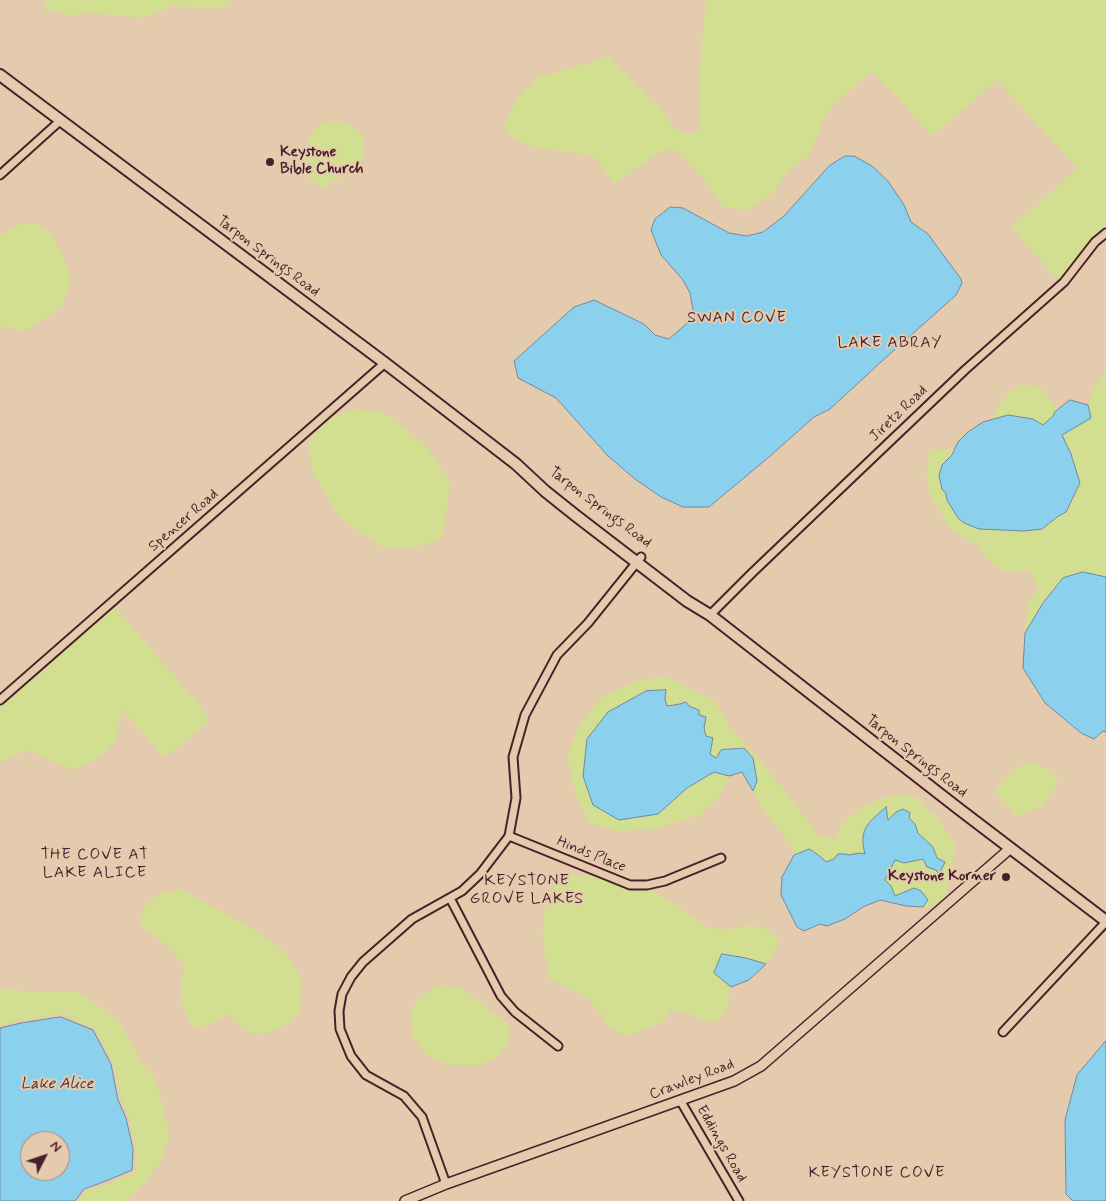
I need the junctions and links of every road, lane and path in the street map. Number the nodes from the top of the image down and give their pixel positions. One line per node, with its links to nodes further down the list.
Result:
1 (0, 75): 2 (main road, Tarpon Springs Road)
2 (61, 120): 3 (street); 5 (main road, Tarpon Springs Road)
3 (0, 175)
4 (1106, 232): 7 (street, Jiretz Road)
5 (385, 363): 6 (main road, Tarpon Springs Road); 8 (street, Spencer Road)
6 (639, 560): 7 (main road, Tarpon Springs Road); 9 (street)
7 (710, 615): 10 (main road, Tarpon Springs Road)
8 (0, 700)
9 (509, 836): 11 (street, Hinds Place); 12 (street)
10 (1010, 848): 13 (main road, Tarpon Springs Road); 16 (street, Crawley Road)
11 (720, 858)
12 (450, 898): 15 (street); 17 (street)
13 (1106, 922): 14 (street)
14 (1003, 1032)
15 (558, 1046)
16 (680, 1100): 17 (street, Crawley Road); 19 (street, Eddings Road)
17 (446, 1184): 18 (street, Crawley Road)
18 (405, 1201)
19 (739, 1201)

